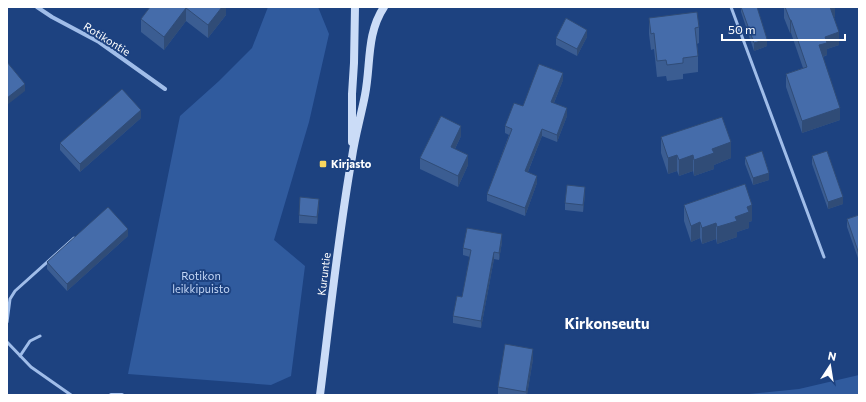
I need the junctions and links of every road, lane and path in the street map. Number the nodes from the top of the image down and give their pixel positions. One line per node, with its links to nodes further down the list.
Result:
1 (37, 7): 5 (street, Rotikontie)
2 (356, 7): 6 (main road, Kuruntie)
3 (384, 7): 6 (main road, Kuruntie)
4 (732, 7): 8 (lane)
5 (165, 89)
6 (352, 156): 16 (main road, Kuruntie)
7 (80, 233): 9 (lane)
8 (824, 257)
9 (7, 322)
10 (40, 336): 12 (lane)
11 (7, 342): 12 (lane)
12 (20, 356): 13 (lane)
13 (71, 395)
14 (111, 395): 15 (street)
15 (122, 395)
16 (320, 395)

